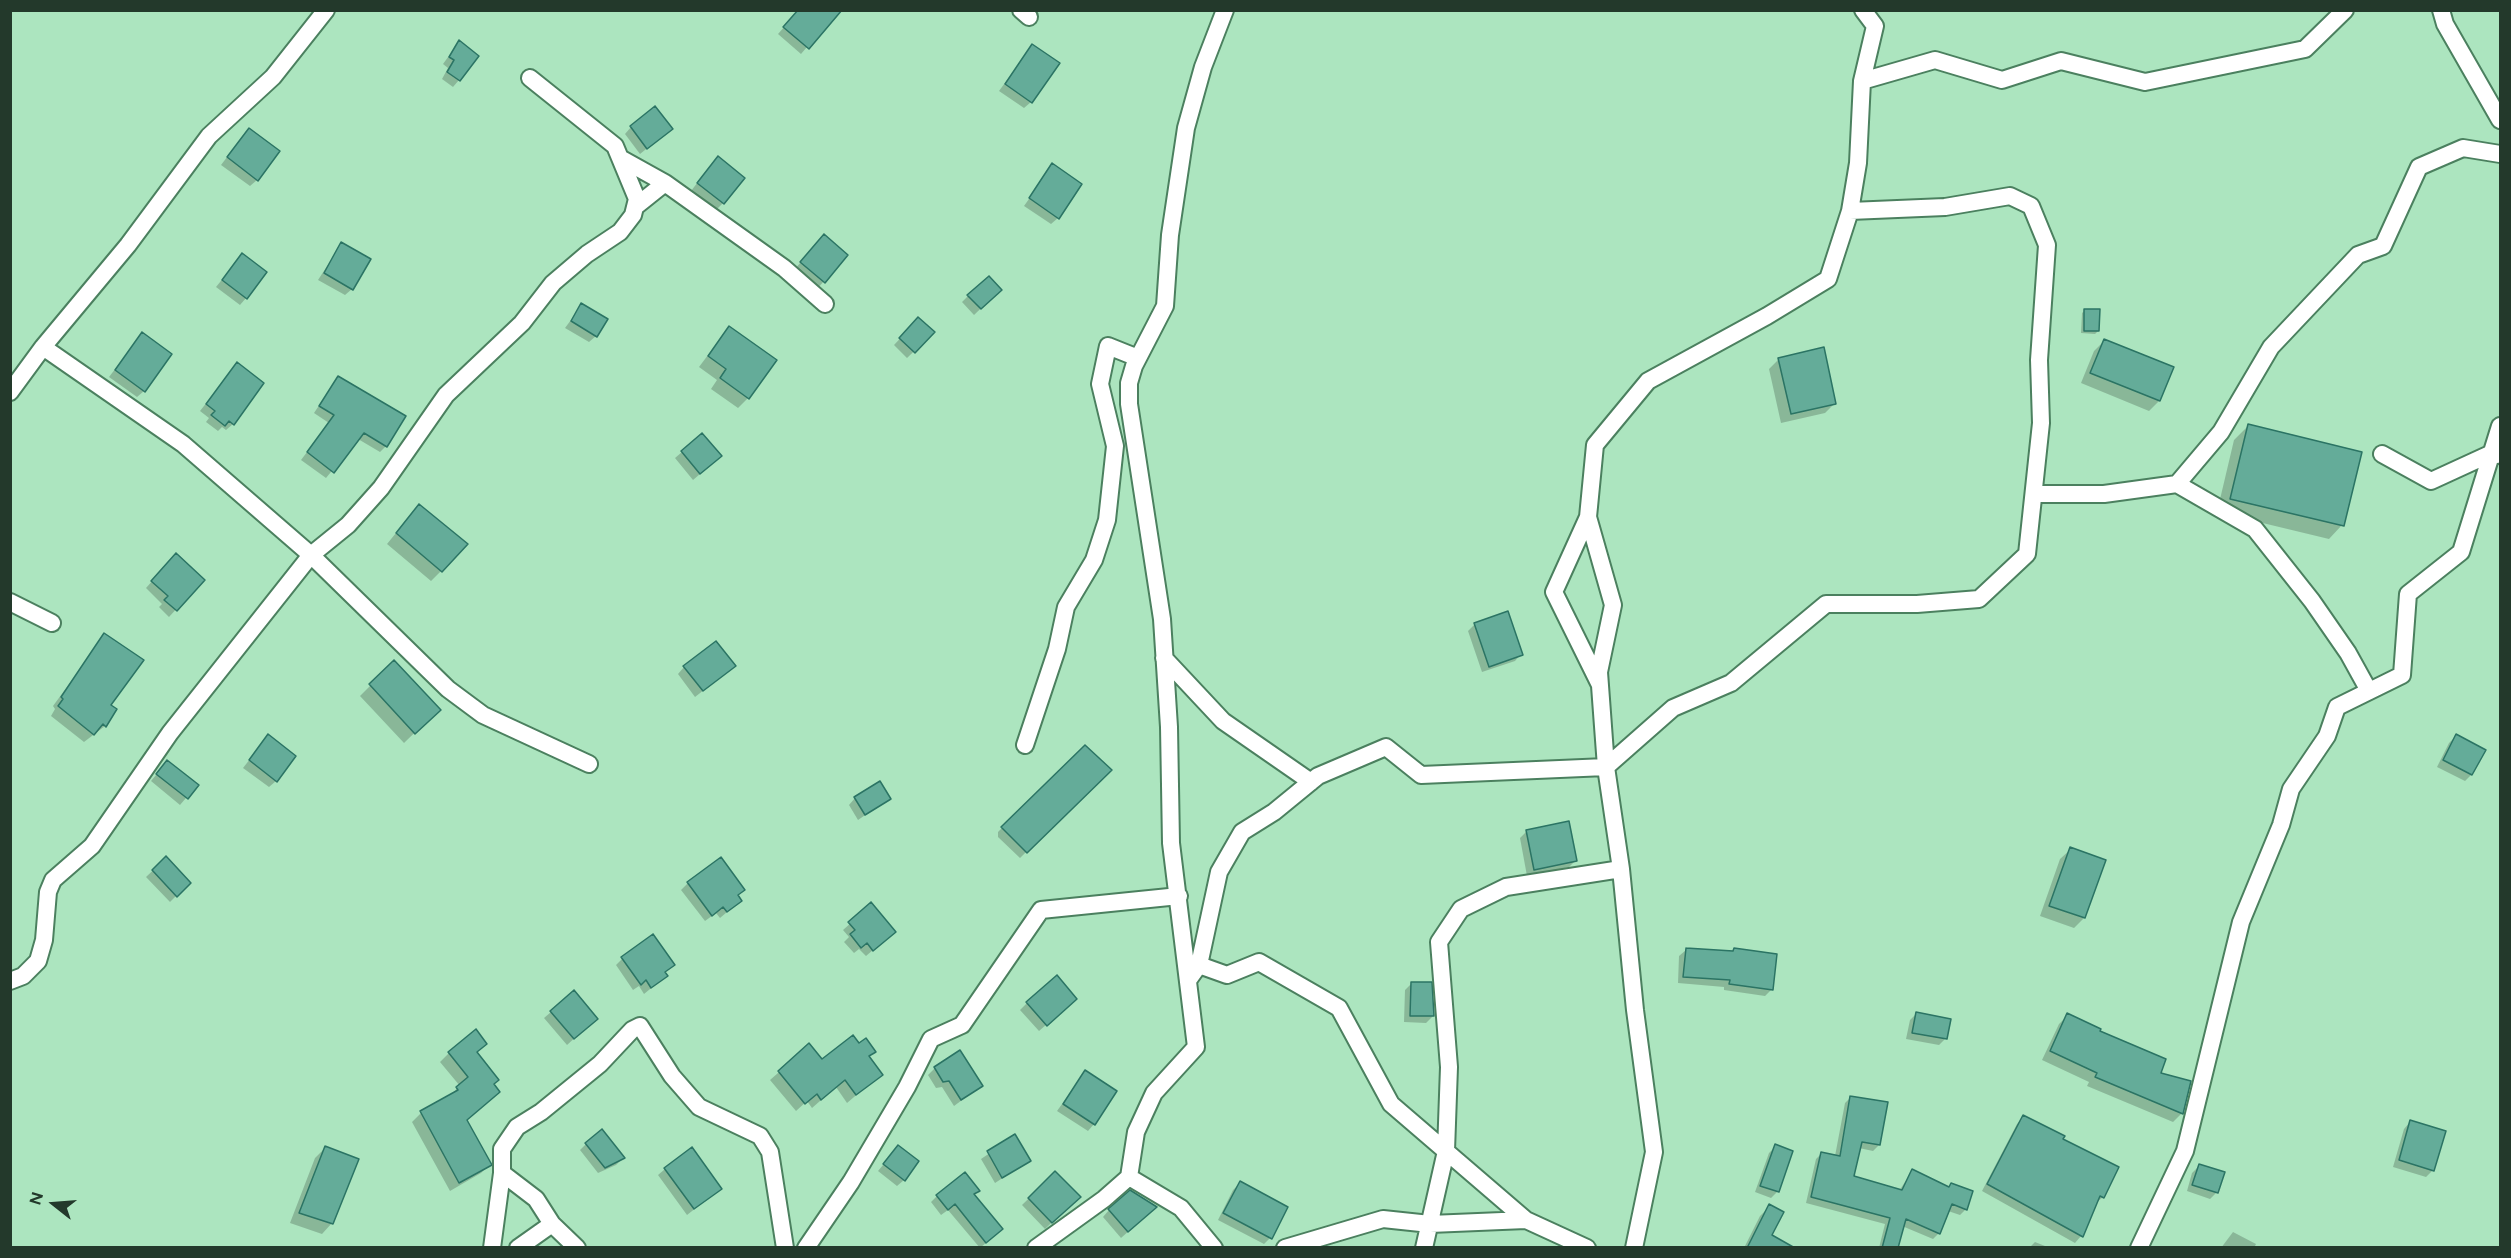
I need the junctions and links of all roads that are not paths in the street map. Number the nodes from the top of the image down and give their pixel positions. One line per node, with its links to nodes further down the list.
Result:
1 (326, 10): 15 (street)
2 (1226, 10): 16 (street)
3 (1863, 10): 7 (street)
4 (2346, 10): 7 (street)
5 (2441, 10): 8 (street)
6 (530, 78): 10 (street)
7 (1862, 81): 13 (street)
8 (2500, 120)
9 (2500, 154): 21 (street)
10 (620, 158): 11 (street); 12 (street)
11 (665, 183): 12 (street); 14 (street)
12 (635, 207): 24 (street)
13 (1850, 210): 22 (street); 23 (street)
14 (825, 304)
15 (44, 347): 17 (street); 24 (street)
16 (1138, 358): 27 (street); 30 (street)
17 (10, 392)
18 (2500, 426): 20 (street)
19 (2382, 454): 20 (street)
20 (2496, 455): 29 (street)
21 (2177, 484): 22 (street); 29 (street)
22 (2036, 494): 32 (street)
23 (1588, 517): 28 (street); 28 (street)
24 (311, 555): 31 (street); 38 (street)
25 (10, 602): 26 (street)
26 (52, 623)
27 (1164, 658): 33 (street); 35 (street)
28 (1600, 687): 32 (street)
29 (2369, 691): 56 (street)
30 (1025, 745)
31 (589, 764)
32 (1606, 767): 33 (street); 34 (street)
33 (1311, 782): 36 (street)
34 (1621, 869): 39 (street); 55 (street)
35 (1179, 896): 37 (street); 49 (street)
36 (1199, 965): 37 (street); 39 (street)
37 (1189, 979): 41 (street)
38 (10, 981)
39 (1446, 1151): 42 (street); 44 (street)
40 (502, 1173): 43 (street); 45 (street); 48 (street)
41 (1129, 1177): 50 (street); 51 (street)
42 (1526, 1220): 44 (street); 54 (street)
43 (552, 1224): 46 (street); 47 (street)
44 (1430, 1224): 52 (street); 53 (street)
45 (492, 1248)
46 (518, 1248)
47 (577, 1248)
48 (785, 1248)
49 (806, 1248)
50 (1036, 1248)
51 (1214, 1248)
52 (1285, 1248)
53 (1424, 1248)
54 (1587, 1248)
55 (1634, 1248)
56 (2139, 1248)

